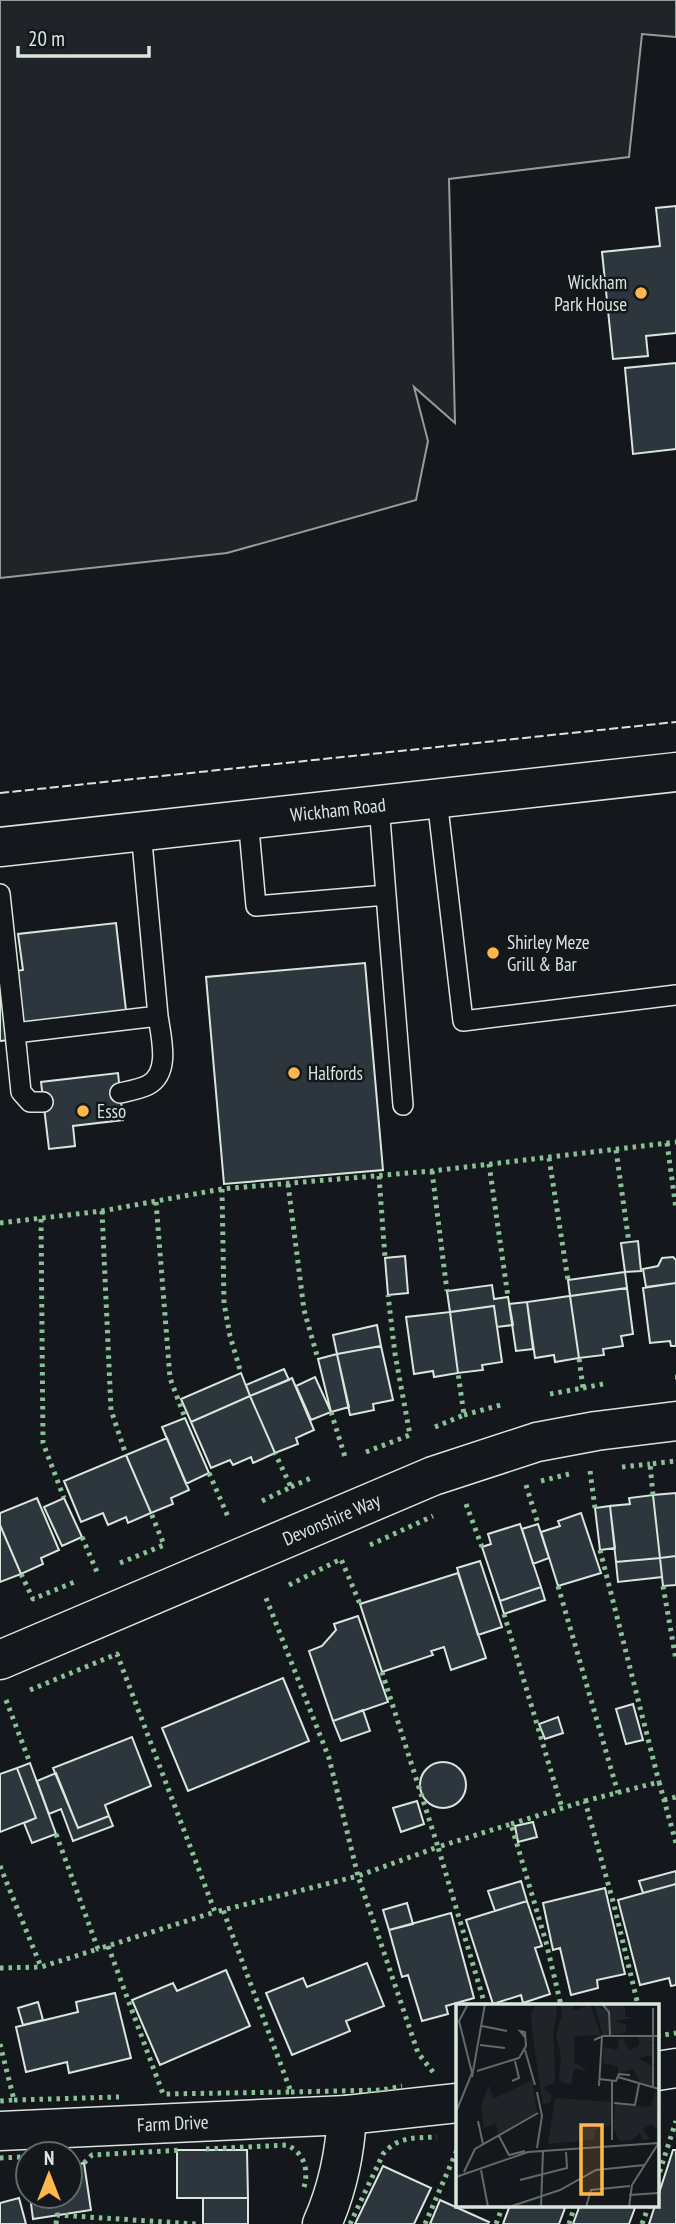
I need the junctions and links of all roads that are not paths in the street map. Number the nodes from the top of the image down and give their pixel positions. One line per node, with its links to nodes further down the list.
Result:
1 (676, 772): 2 (main road, Wickham Road)
2 (437, 799): 3 (main road, Wickham Road); 9 (lane)
3 (379, 805): 4 (main road, Wickham Road); 8 (lane)
4 (248, 818): 5 (main road, Wickham Road); 8 (lane)
5 (141, 831): 6 (main road, Wickham Road); 10 (lane)
6 (0, 847)
7 (0, 894): 11 (lane)
8 (386, 895): 14 (lane)
9 (676, 995)
10 (158, 1016): 11 (lane); 12 (lane)
11 (15, 1033): 13 (lane)
12 (120, 1093)
13 (43, 1102)
14 (402, 1105)
15 (676, 1421): 16 (main road, Devonshire Way)
16 (0, 1660)
17 (676, 2068): 18 (main road)
18 (658, 2071)
19 (456, 2103): 20 (main road, Farm Drive)
20 (347, 2115): 21 (main road, Farm Drive); 22 (main road)
21 (0, 2131)
22 (322, 2224)

